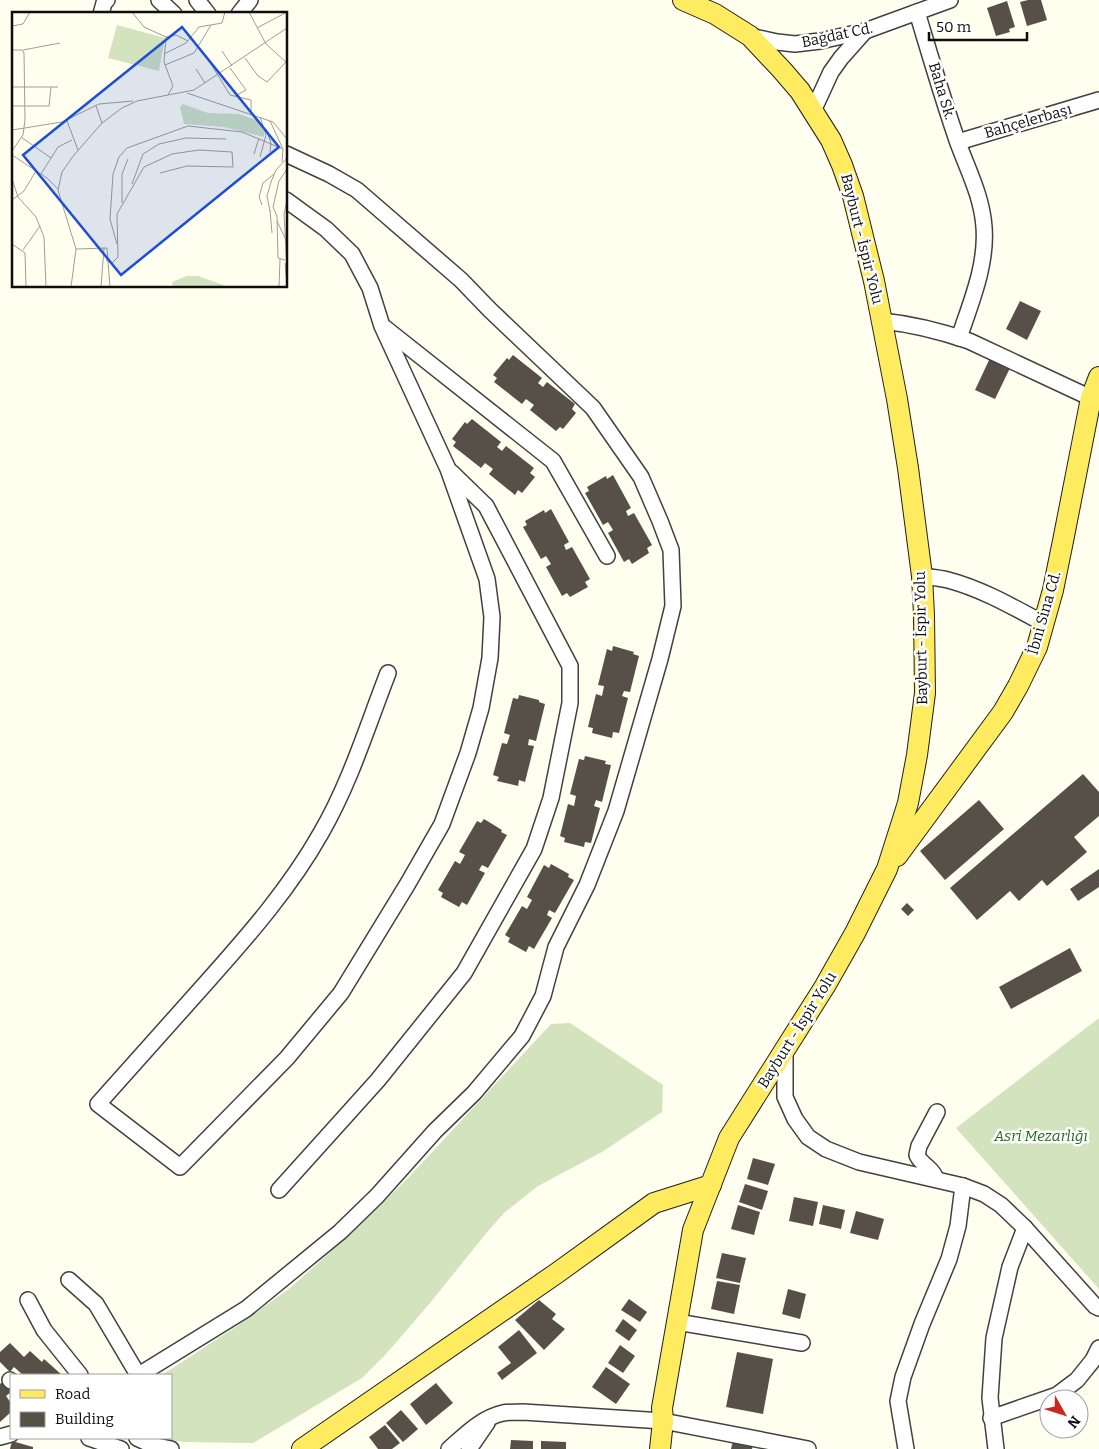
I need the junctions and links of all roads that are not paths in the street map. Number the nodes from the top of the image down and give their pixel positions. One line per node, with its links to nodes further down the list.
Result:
1 (107, 0): 7 (street)
2 (158, 0): 8 (street)
3 (197, 0): 9 (street)
4 (250, 0): 10 (street)
5 (683, 0): 13 (main road, Bayburt - İspir Yolu)
6 (950, 0): 11 (street, Bağdat Cd.)
7 (102, 12)
8 (172, 12)
9 (206, 12)
10 (241, 12)
11 (917, 12): 12 (street, Bağdat Cd.); 16 (street, Baha Sk.)
12 (865, 31): 13 (street, Bağdat Cd.); 15 (street)
13 (750, 36): 15 (main road, Bayburt - İspir Yolu)
14 (1099, 100): 16 (street, Bahçelerbaşı)
15 (813, 111): 19 (main road, Bayburt - İspir Yolu)
16 (958, 142): 21 (street, Baha Sk.)
17 (288, 155): 45 (street)
18 (288, 201): 20 (street)
19 (882, 321): 21 (street); 26 (main road, Bayburt - İspir Yolu)
20 (382, 326): 24 (street); 25 (street)
21 (959, 338): 23 (street)
22 (1099, 377): 23 (main road, İbni Sina Cd.)
23 (1091, 398): 27 (main road, İbni Sina Cd.)
24 (448, 469): 28 (street); 35 (street)
25 (607, 556)
26 (922, 576): 27 (street); 29 (main road, Bayburt - İspir Yolu)
27 (1044, 623): 29 (main road, İbni Sina Cd.)
28 (388, 673)
29 (887, 870): 30 (main road, Bayburt - İspir Yolu)
30 (786, 1049): 32 (street); 33 (main road, Bayburt - İspir Yolu)
31 (937, 1112): 32 (street)
32 (936, 1179): 34 (street)
33 (711, 1185): 40 (main road, Bayburt - İspir Yolu); 51 (main road)
34 (964, 1186): 36 (street); 58 (street)
35 (279, 1190)
36 (1025, 1228): 39 (street); 47 (street)
37 (69, 1280): 44 (street)
38 (28, 1300): 43 (street)
39 (1099, 1308)
40 (677, 1322): 41 (street); 48 (main road, Bayburt - İspir Yolu)
41 (802, 1343)
42 (1099, 1348): 47 (street)
43 (79, 1374)
44 (138, 1374)
45 (141, 1374)
46 (493, 1416): 48 (street); 54 (street); 55 (street)
47 (991, 1418): 59 (street)
48 (663, 1421): 56 (main road, Bayburt - İspir Yolu); 57 (street)
49 (91, 1439): 52 (street)
50 (139, 1439): 53 (street)
51 (308, 1447)
52 (121, 1449)
53 (171, 1449)
54 (450, 1449)
55 (469, 1449)
56 (660, 1449)
57 (808, 1449)
58 (906, 1449)
59 (996, 1449)

